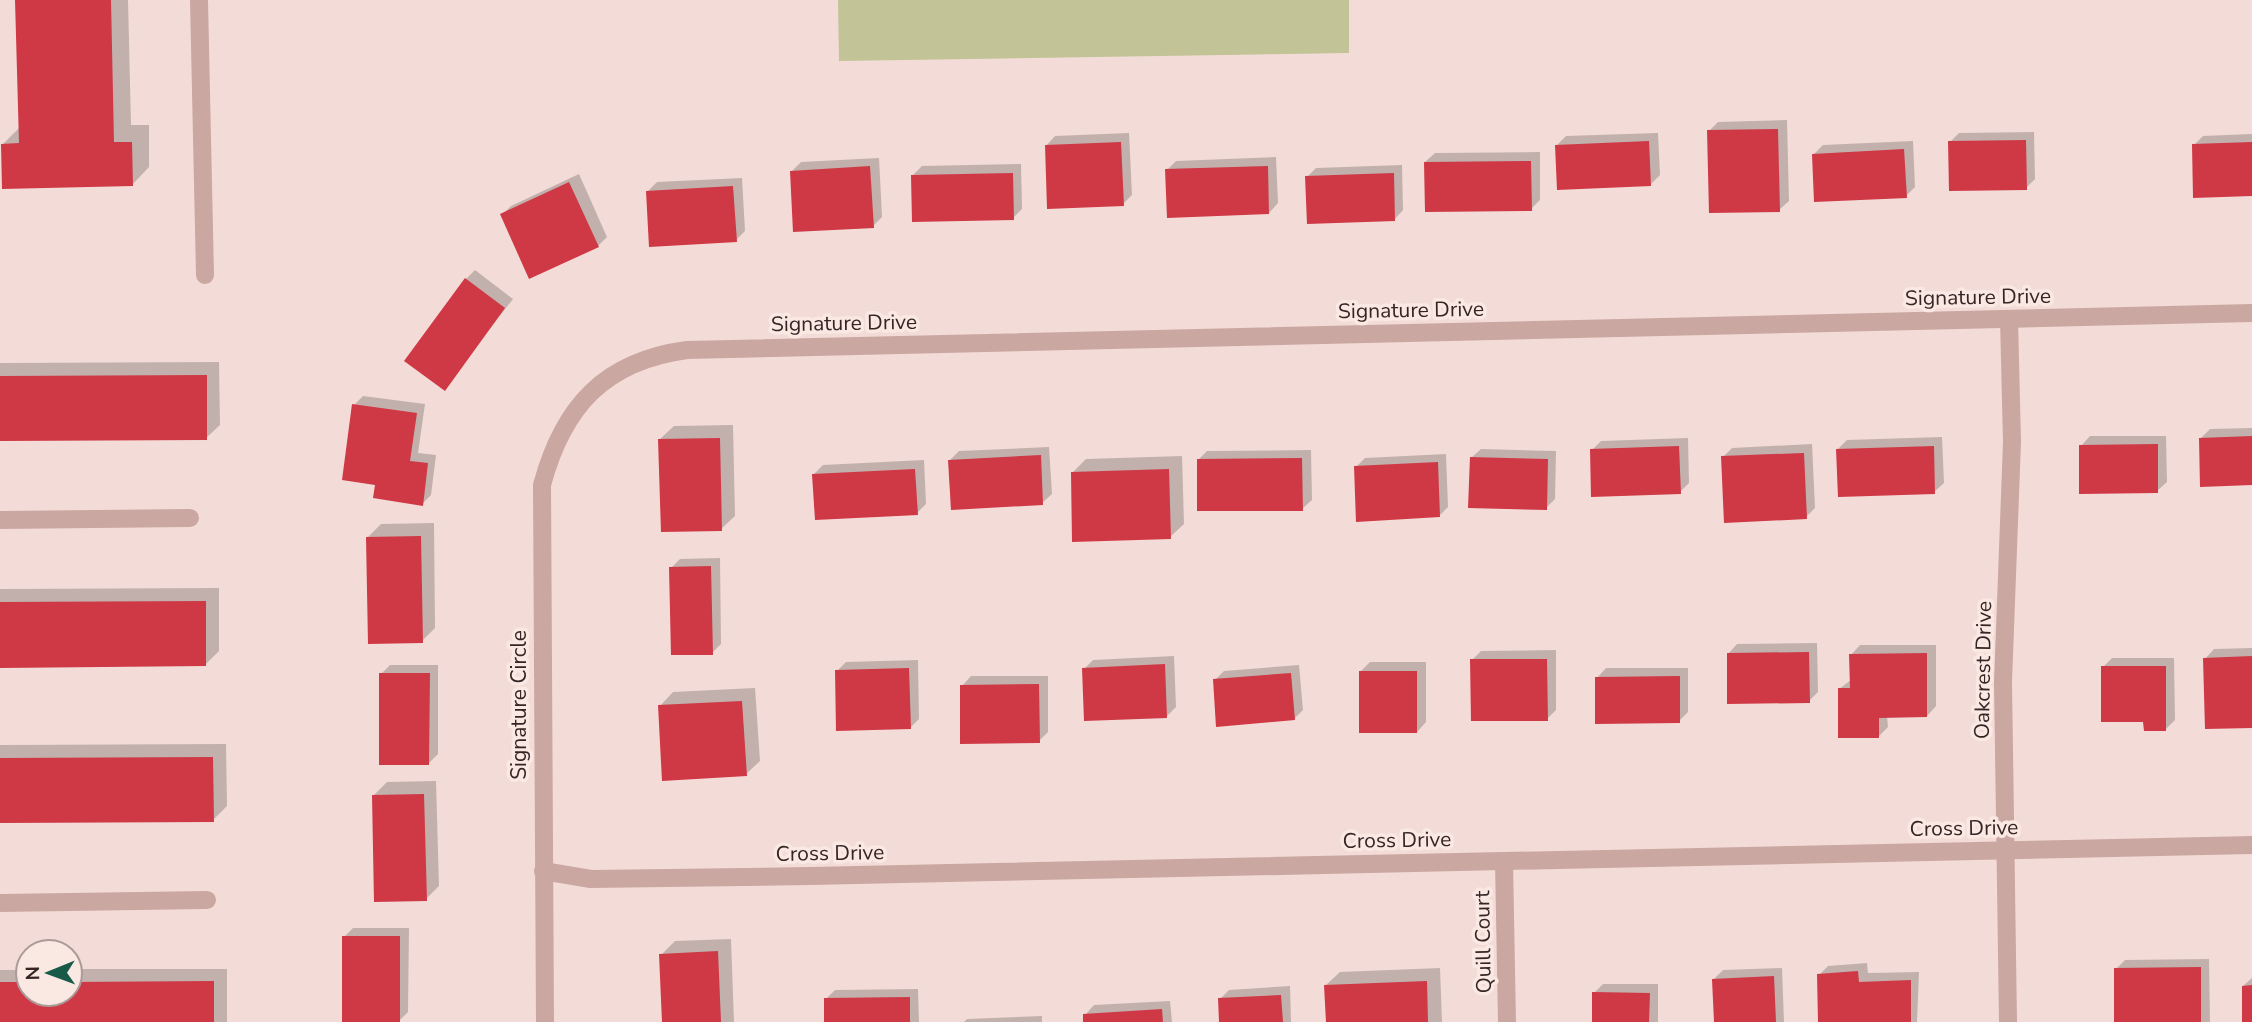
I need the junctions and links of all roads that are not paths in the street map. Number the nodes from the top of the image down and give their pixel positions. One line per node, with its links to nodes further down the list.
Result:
1 (200, 0): 2 (street)
2 (205, 275)
3 (2252, 313): 4 (street, Signature Drive)
4 (2009, 319): 5 (street, Signature Drive); 9 (street, Oakcrest Drive)
5 (584, 399): 11 (street, Signature Circle)
6 (190, 518): 7 (street)
7 (0, 520)
8 (2252, 845): 9 (street, Cross Drive)
9 (2005, 849): 10 (street, Cross Drive); 16 (street, Oakcrest Drive)
10 (1504, 861): 11 (street, Cross Drive); 15 (street, Quill Court)
11 (543, 871): 14 (street, Signature Circle)
12 (207, 900): 13 (street)
13 (0, 903)
14 (545, 1022)
15 (1507, 1022)
16 (2008, 1022)

